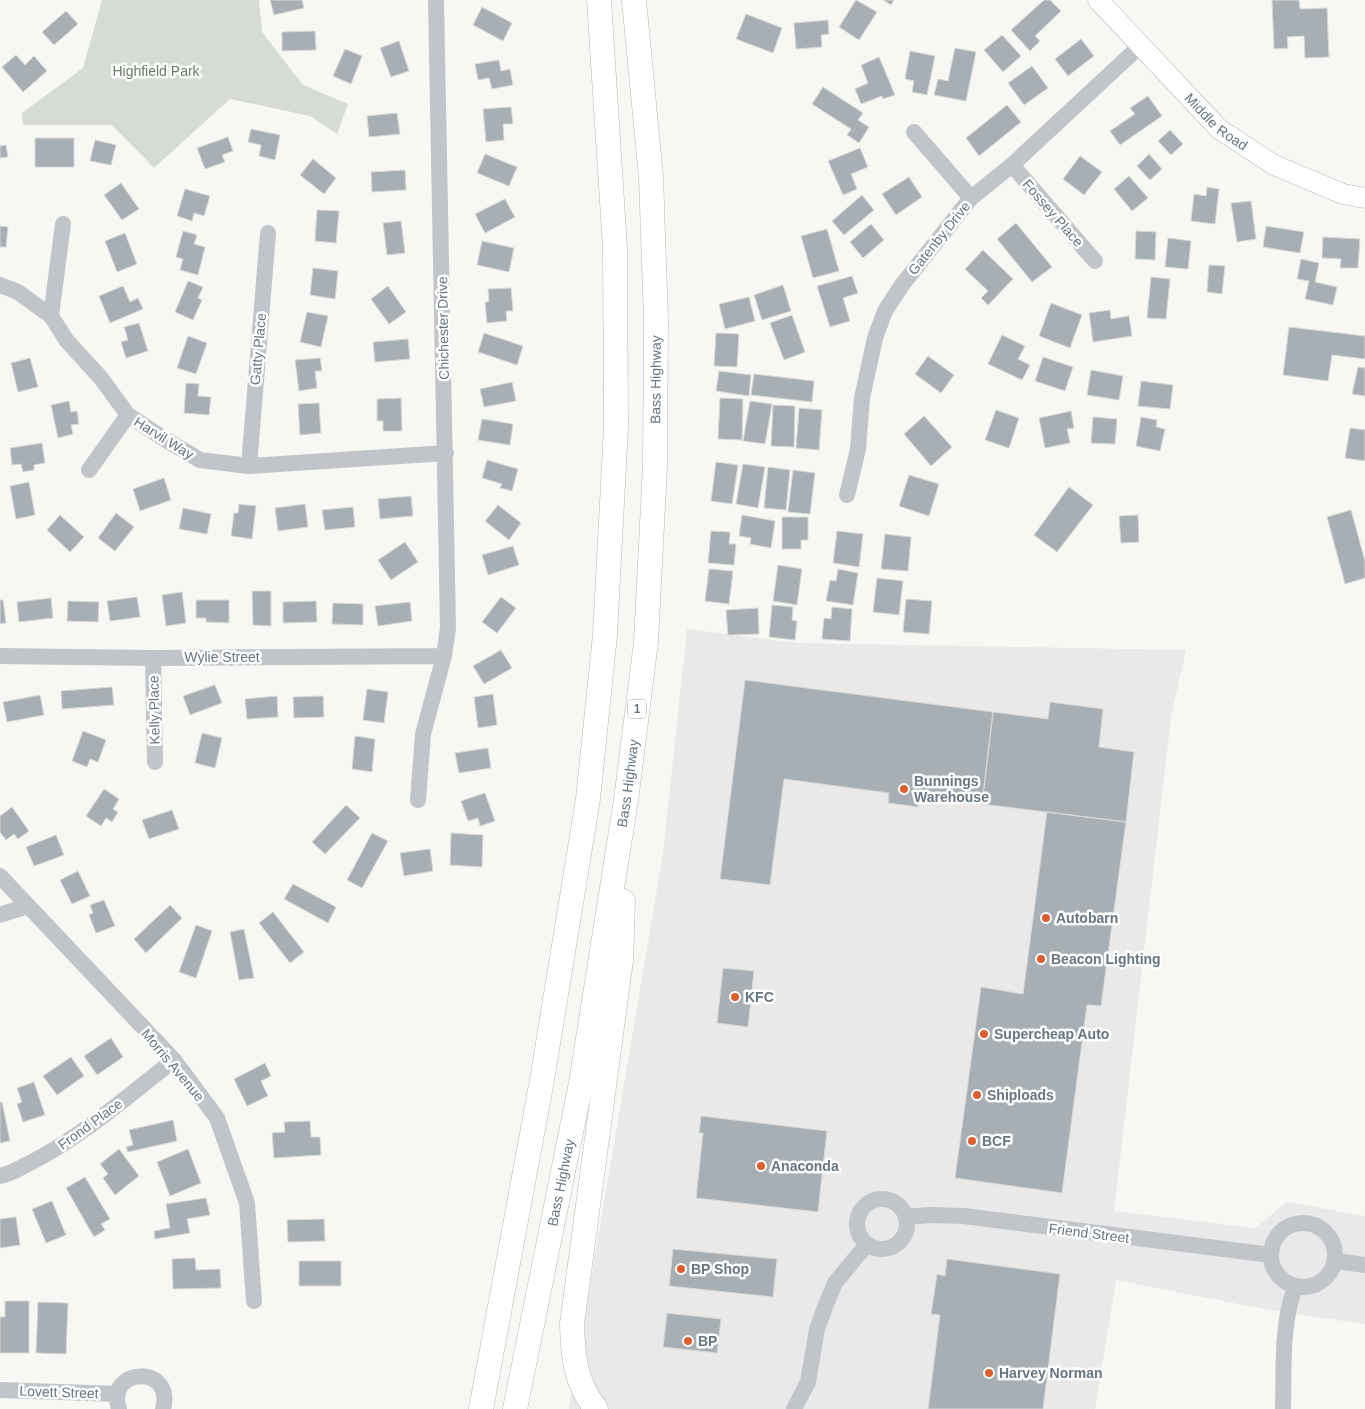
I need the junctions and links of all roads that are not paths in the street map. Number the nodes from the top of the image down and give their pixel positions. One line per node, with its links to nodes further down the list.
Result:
1 (436, 0): 18 (street, Chichester Drive)
2 (634, 0): 9 (highway, Bass Highway / 1)
3 (645, 0): 9 (highway)
4 (1098, 0): 6 (main road, Middle Road)
5 (599, 7): 43 (highway)
6 (1140, 46): 8 (street, Gatenby Drive); 11 (main road, Middle Road)
7 (914, 132): 10 (street)
8 (1012, 165): 10 (street, Gatenby Drive); 14 (street, Fossey Place)
9 (651, 177): 27 (highway, Bass Highway / 1)
10 (971, 198): 21 (street, Gatenby Drive)
11 (1365, 198)
12 (63, 224): 16 (street)
13 (268, 233): 19 (street, Gatty Place)
14 (1095, 261)
15 (0, 285): 16 (street, Harvil Way)
16 (51, 316): 17 (street, Harvil Way)
17 (128, 415): 19 (street, Harvil Way); 20 (street)
18 (446, 453): 19 (street, Harvil Way); 23 (street, Chichester Drive)
19 (249, 466)
20 (89, 470)
21 (847, 495)
22 (0, 656): 24 (street, Wylie Street)
23 (444, 656): 24 (street, Wylie Street); 26 (street, Chichester Drive)
24 (153, 658): 25 (street, Kelly Place)
25 (155, 762)
26 (418, 800)
27 (626, 800): 44 (highway, Bass Highway / 1); 45 (highway)
28 (0, 876): 29 (street, Morris Avenue)
29 (28, 906): 30 (street); 31 (street, Morris Avenue)
30 (0, 915)
31 (174, 1060): 32 (street, Frond Place); 39 (street, Morris Avenue)
32 (0, 1176)
33 (906, 1217): 34 (street); 34 (street); 35 (street, Friend Street)
34 (867, 1244): 46 (street)
35 (1271, 1255): 36 (street); 38 (street)
36 (1336, 1261): 37 (street); 38 (street)
37 (1365, 1265)
38 (1295, 1287): 47 (street)
39 (254, 1301)
40 (0, 1390): 41 (street, Lovett Street)
41 (118, 1401): 42 (street, Lovett Street)
42 (163, 1409)
43 (481, 1409)
44 (515, 1409)
45 (596, 1409)
46 (794, 1409)
47 (1283, 1409)

